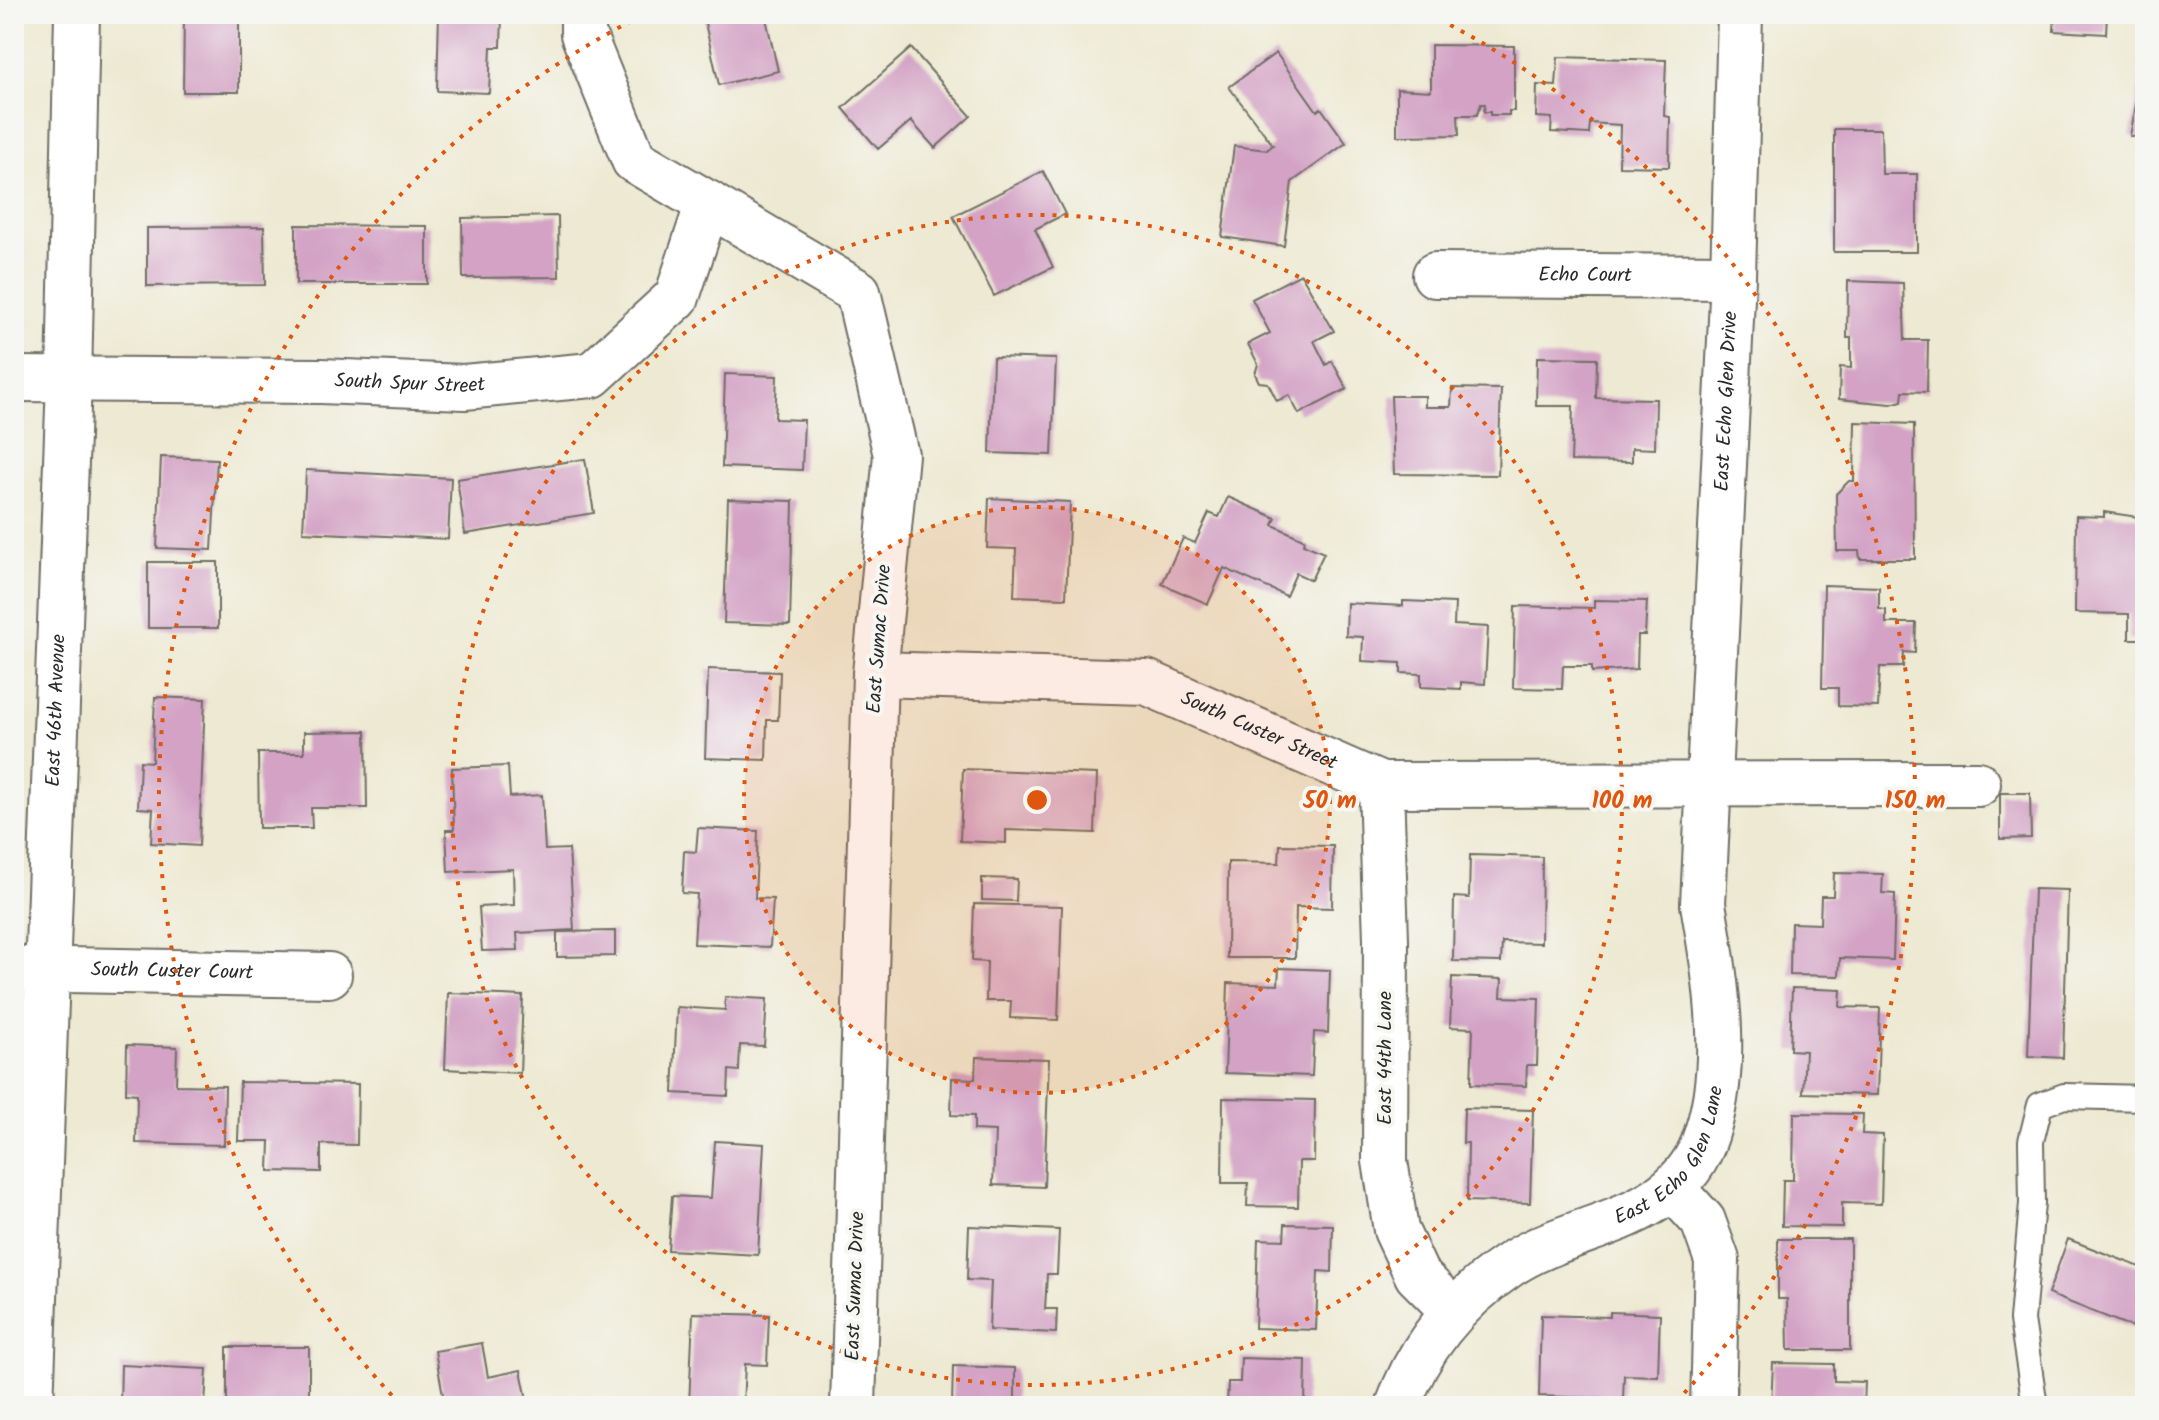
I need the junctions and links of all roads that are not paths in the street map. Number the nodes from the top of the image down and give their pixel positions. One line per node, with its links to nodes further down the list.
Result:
1 (77, 14): 8 (street, East 46th Avenue)
2 (583, 14): 4 (street, East Sumac Drive)
3 (1740, 14): 6 (street, East Echo Glen Drive)
4 (708, 203): 8 (street, South Spur Street); 9 (street, East Sumac Drive)
5 (1435, 275): 6 (street, Echo Court)
6 (1733, 277): 12 (street, East Echo Glen Drive)
7 (14, 379): 8 (street, South Spur Street)
8 (69, 381): 13 (street, East 46th Avenue)
9 (875, 674): 11 (street, South Custer Street); 19 (street, East Sumac Drive)
10 (1978, 784): 12 (street, South Custer Street)
11 (1381, 785): 12 (street, South Custer Street); 17 (street, East 44th Lane)
12 (1709, 786): 16 (street, East Echo Glen Lane)
13 (30, 969): 14 (street, South Custer Court); 18 (street, East 46th Avenue)
14 (329, 975)
15 (2145, 1098): 22 (lane)
16 (1673, 1188): 17 (street, East Echo Glen Lane); 21 (street)
17 (1453, 1311): 20 (street, East Echo Glen Lane)
18 (31, 1406)
19 (853, 1406)
20 (1398, 1406)
21 (1713, 1406)
22 (2035, 1406)

